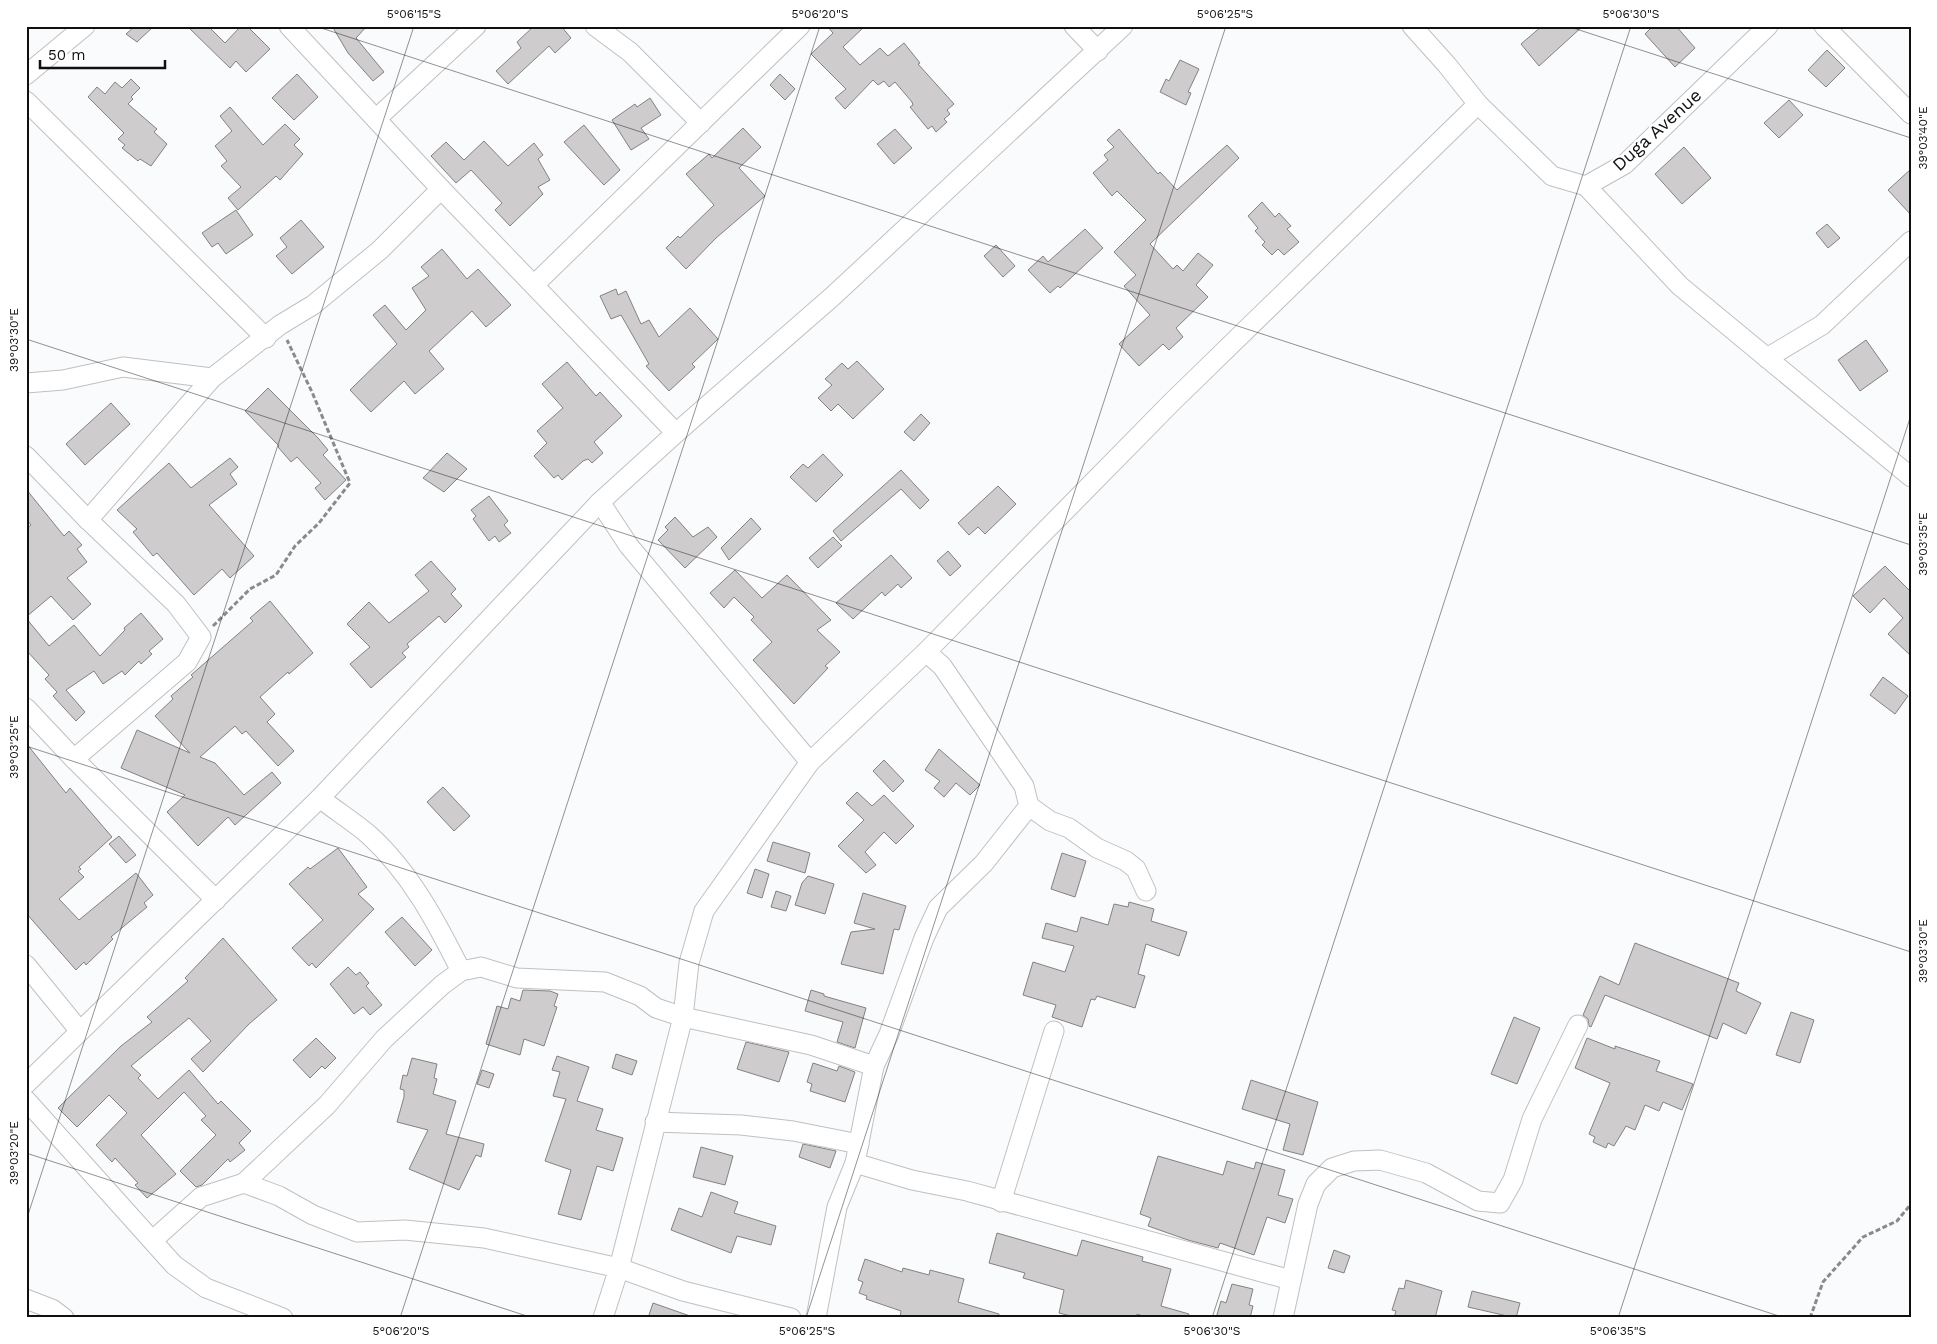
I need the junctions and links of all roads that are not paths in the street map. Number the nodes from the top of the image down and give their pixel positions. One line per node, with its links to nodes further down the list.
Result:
1 (85, 26): 12 (street)
2 (289, 26): 16 (street)
3 (476, 26): 16 (street)
4 (595, 26): 17 (street)
5 (800, 26): 17 (street)
6 (1074, 26): 11 (street)
7 (1122, 26): 11 (street)
8 (1412, 26): 14 (street)
9 (1768, 26): 18 (street, Duga Avenue)
10 (1824, 26): 15 (street)
11 (1098, 51): 26 (street)
12 (26, 75)
13 (26, 101): 22 (street)
14 (1478, 104): 18 (street); 31 (street)
15 (1911, 114)
16 (376, 119): 19 (street)
17 (700, 123): 21 (street)
18 (1586, 186): 23 (street)
19 (441, 189): 21 (street); 22 (street)
20 (1911, 241): 23 (street)
21 (535, 284): 26 (street)
22 (266, 338): 24 (street)
23 (1767, 358): 28 (street)
24 (212, 378): 25 (street); 30 (street)
25 (26, 383)
26 (676, 432): 29 (street)
27 (26, 456): 30 (street)
28 (1911, 477)
29 (600, 502): 34 (street); 35 (street)
30 (88, 520): 33 (street)
31 (926, 652): 34 (street); 36 (street)
32 (26, 708): 33 (street)
33 (74, 759): 38 (street)
34 (810, 762): 41 (street)
35 (320, 798): 38 (street); 40 (street)
36 (1029, 806): 37 (street); 45 (street)
37 (1146, 891)
38 (216, 900): 43 (street)
39 (26, 965): 43 (street)
40 (461, 971): 41 (street); 51 (street)
41 (683, 1017): 45 (street); 48 (street)
42 (1578, 1025): 55 (street)
43 (79, 1030): 46 (street)
44 (1054, 1032): 52 (street)
45 (874, 1066): 49 (street)
46 (26, 1084)
47 (26, 1100): 53 (street)
48 (656, 1122): 49 (street); 54 (street)
49 (859, 1144): 50 (street)
50 (855, 1163): 52 (street); 61 (street)
51 (244, 1183): 53 (street); 54 (street)
52 (1001, 1202): 55 (street)
53 (153, 1240): 58 (street)
54 (618, 1268): 59 (street); 60 (street)
55 (1291, 1280): 62 (street)
56 (26, 1299): 57 (street)
57 (64, 1318)
58 (283, 1318)
59 (603, 1318)
60 (791, 1318)
61 (816, 1318)
62 (1283, 1318)

